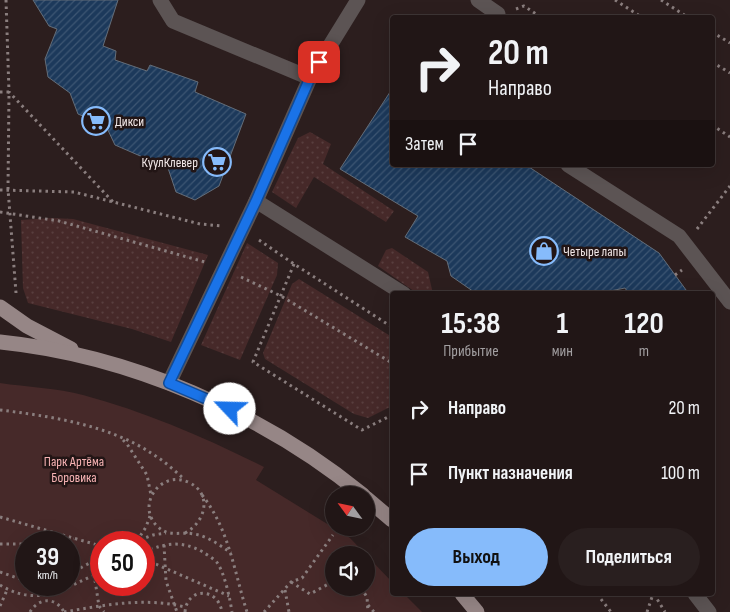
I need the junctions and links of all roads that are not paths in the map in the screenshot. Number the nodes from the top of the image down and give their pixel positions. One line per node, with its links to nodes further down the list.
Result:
1 (160, 0): 5 (lane)
2 (358, 0): 5 (lane)
3 (478, 0): 4 (lane)
4 (496, 15)
5 (310, 78): 7 (lane)
6 (571, 167): 9 (lane)
7 (256, 201): 8 (lane); 13 (lane)
8 (399, 291)
9 (730, 302)
10 (0, 307): 12 (main road)
11 (0, 342): 12 (main road)
12 (86, 357): 13 (main road)
13 (169, 383): 14 (main road)
14 (351, 486)
15 (375, 506): 16 (main road)
16 (390, 518)
17 (464, 596): 19 (main road)
18 (696, 596): 20 (lane)
19 (477, 612)
20 (708, 612)

